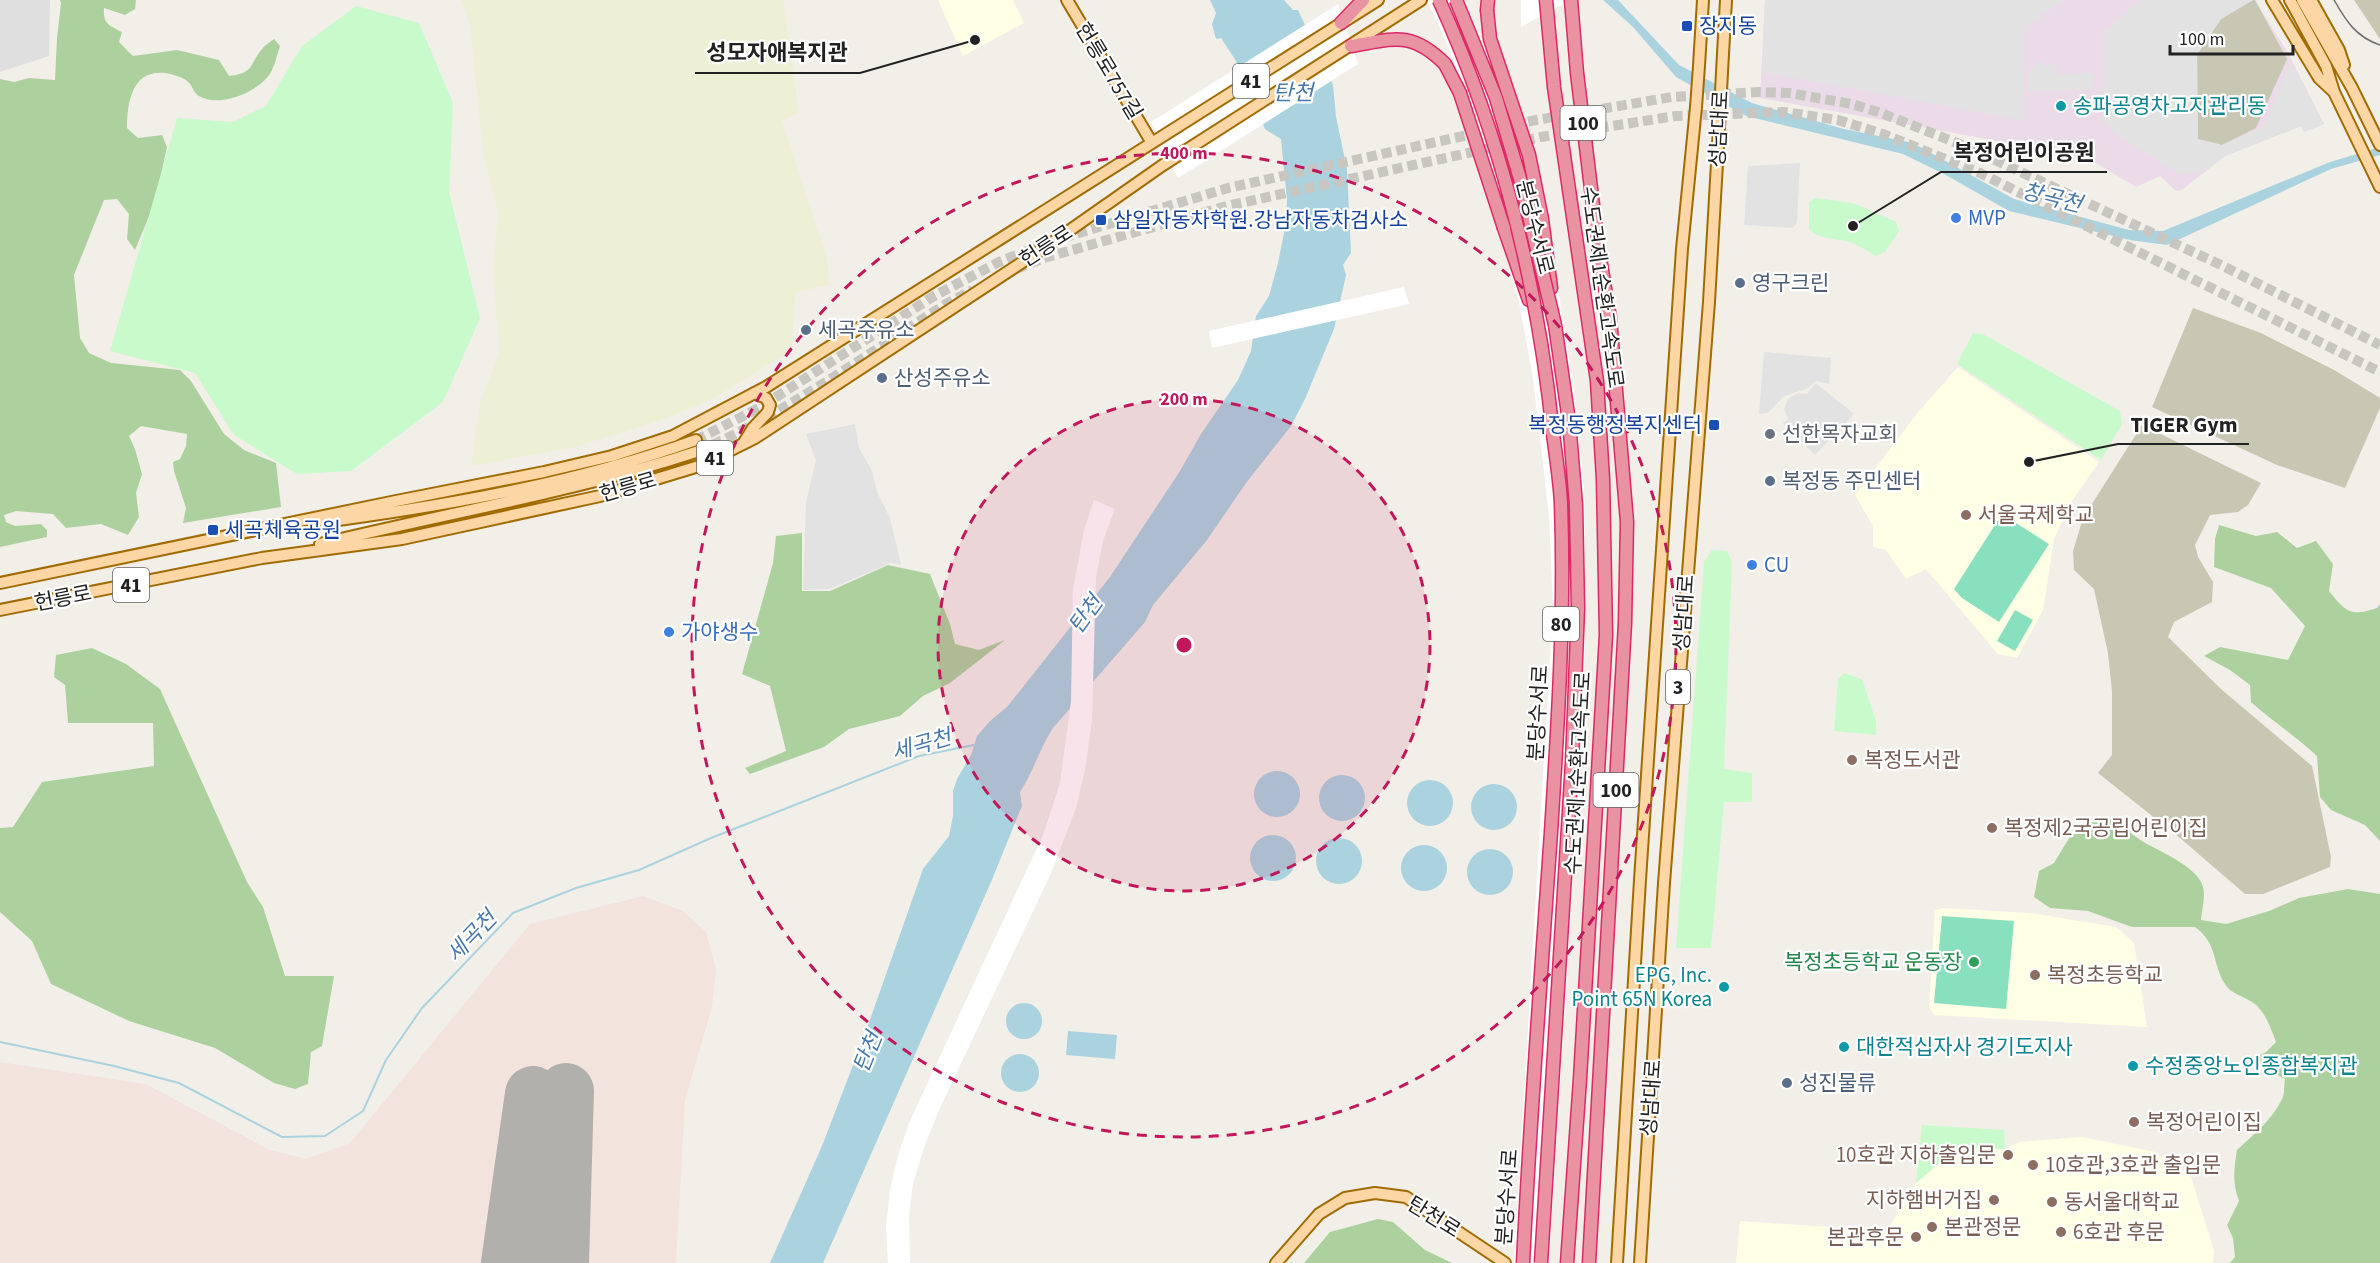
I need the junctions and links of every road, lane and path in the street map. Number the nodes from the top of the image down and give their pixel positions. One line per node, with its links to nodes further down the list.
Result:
1 (1066, 0): 20 (main road, 헌릉로757길)
2 (1363, 0): 16 (highway)
3 (1378, 0): 16 (main road, 41)
4 (1421, 0): 17 (main road, 41)
5 (1439, 0): 24 (highway, 분당수서로 / 80, bridge)
6 (1456, 0): 23 (highway, 분당수서로 / 80, bridge)
7 (1570, 0): 34 (highway, 수도권제1순환고속도로 / 100)
8 (1703, 0): 39 (main road, 성남대로 / 3, bridge)
9 (1726, 0): 40 (main road, 성남대로 / 3, bridge)
10 (2272, 0): 19 (main road)
11 (2290, 0): 19 (main road)
12 (2302, 0): 18 (main road)
13 (2311, 0): 18 (main road)
14 (1487, 5): 23 (highway, bridge)
15 (1546, 6): 33 (highway, 수도권제1순환고속도로 / 100)
16 (1341, 23): 20 (main road, 41)
17 (1351, 46): 24 (highway, bridge); 27 (main road, 헌릉로 / 41)
18 (2352, 88): 21 (main road)
19 (2334, 92): 22 (main road)
20 (1156, 140): 25 (main road, 헌릉로 / 41)
21 (2380, 145)
22 (2379, 185)
23 (1555, 325): 38 (highway, 분당수서로 / 80, bridge)
24 (1539, 327): 37 (highway, 분당수서로 / 80, bridge)
25 (754, 393): 27 (main road); 29 (main road, 헌릉로 / 41)
26 (696, 440): 29 (main road)
27 (743, 444): 30 (main road, 헌릉로 / 41)
28 (699, 452): 30 (main road)
29 (246, 532): 31 (main road, 헌릉로 / 41)
30 (262, 558): 32 (main road, 헌릉로 / 41)
31 (0, 583)
32 (0, 609)
33 (1567, 1262)
34 (1589, 1262)
35 (1276, 1263): 36 (main road, 탄천로)
36 (1505, 1263)
37 (1523, 1263)
38 (1541, 1263)
39 (1617, 1263)
40 (1640, 1263)

